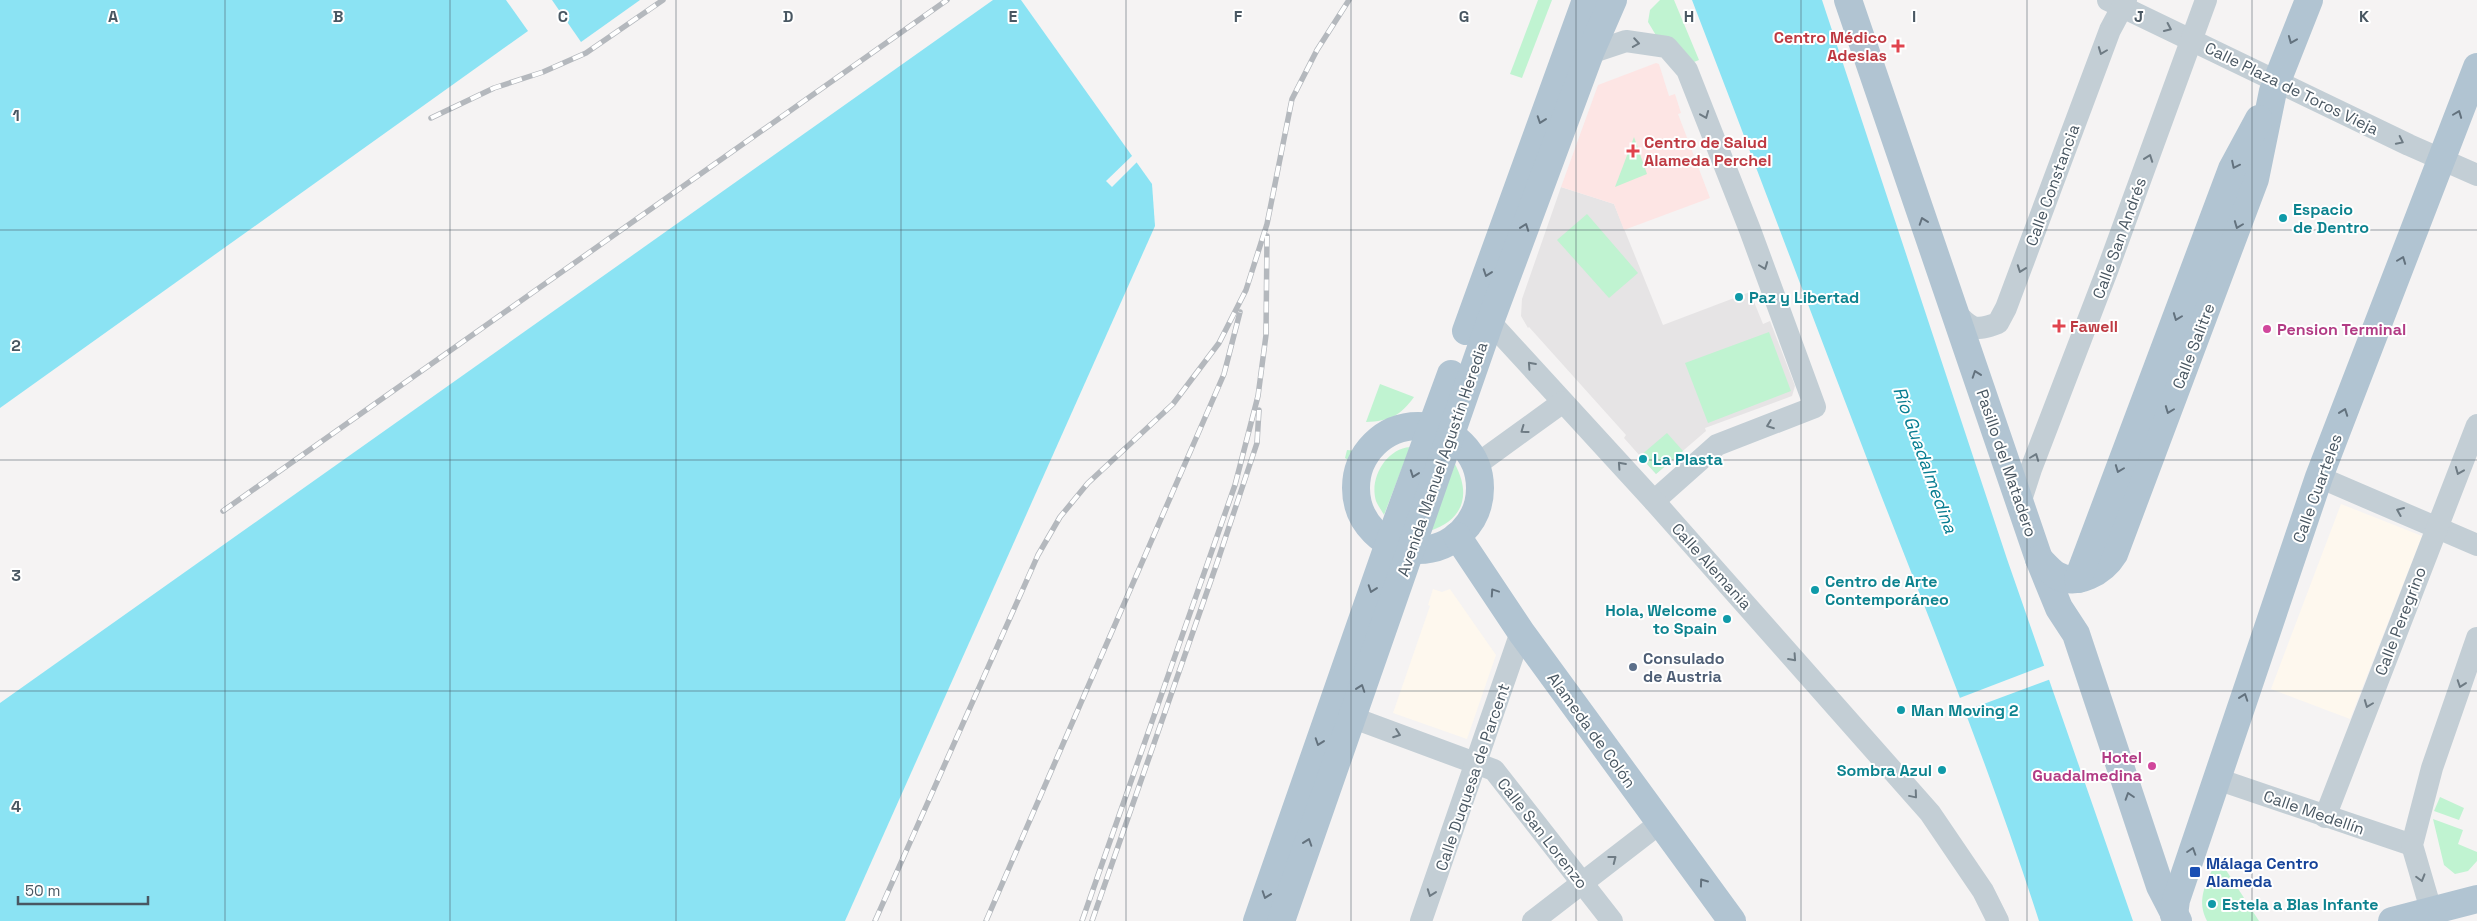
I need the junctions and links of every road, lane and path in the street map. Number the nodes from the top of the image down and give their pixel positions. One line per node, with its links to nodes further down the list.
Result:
1 (1848, 0): 12 (main road, Pasillo del Matadero, one-way to 1)
2 (2206, 0): 6 (street, Calle San Andrés)
3 (2308, 0): 9 (main road, Calle Salitre, one-way to 9)
4 (2119, 2): 6 (street, Calle Plaza de Toros Vieja, one-way to 6); 12 (street, Calle Constancia, one-way to 12)
5 (1609, 3): 7 (main road, Avenida Manuel Agustín Heredia); 16 (main road, Avenida Manuel Agustín Heredia, one-way to 16)
6 (2191, 39): 9 (street, Calle Plaza de Toros Vieja); 20 (street, Calle San Andrés, one-way to 6)
7 (1590, 53): 13 (main road, Avenida Manuel Agustín Heredia, one-way to 7); 19 (street, one-way to 19)
8 (2477, 67): 10 (main road, Calle Cuarteles, one-way to 8)
9 (2275, 86): 10 (street, Calle Plaza de Toros Vieja, one-way to 10); 25 (main road, Calle Salitre, one-way to 25)
10 (2441, 160): 11 (street, Calle Plaza de Toros Vieja); 18 (main road, Calle Cuarteles, one-way to 10)
11 (2477, 175)
12 (1954, 311): 20 (main road, Pasillo del Matadero, one-way to 12)
13 (1490, 322): 14 (street, Calle Alemania, one-way to 13); 16 (main road, Avenida Manuel Agustín Heredia)
14 (1563, 402): 17 (street, one-way to 17); 19 (street, Calle Alemania, one-way to 14)
15 (2477, 426): 21 (street, Calle Peregrino, one-way to 21)
16 (1441, 432): 17 (main road); 24 (main road, Avenida Manuel Agustín Heredia); 24 (main road)
17 (1476, 464): 22 (main road)
18 (2319, 477): 21 (street, one-way to 18); 30 (main road, Calle Cuarteles, one-way to 18)
19 (1654, 501): 44 (street, Calle Alemania, one-way to 44)
20 (2020, 503): 25 (main road, Pasillo del Matadero)
21 (2437, 527): 23 (street); 31 (street, Calle Peregrino, one-way to 31)
22 (1457, 536): 24 (main road); 26 (main road, Alameda de Colón, one-way to 22)
23 (2477, 545)
24 (1399, 546): 28 (main road, Avenida Manuel Agustín Heredia, one-way to 24); 38 (main road, Avenida Manuel Agustín Heredia, one-way to 38)
25 (2039, 559): 37 (main road, Pasillo del Matadero, one-way to 25)
26 (1521, 632): 29 (street, Calle Duquesa de Parcent); 32 (main road, Alameda de Colón)
27 (2477, 638): 33 (street, one-way to 33)
28 (1351, 717): 29 (street, Calle San Lorenzo, one-way to 29); 39 (main road, Avenida Manuel Agustín Heredia, one-way to 28)
29 (1478, 763): 34 (street, Calle San Lorenzo); 40 (street, Calle Duquesa de Parcent, one-way to 40)
30 (2217, 779): 31 (street, Calle Medellín); 37 (main road, Calle Cuarteles, one-way to 30)
31 (2325, 817): 33 (street, Calle Medellín)
32 (1660, 822): 34 (street, one-way to 32); 43 (main road, Alameda de Colón, one-way to 32)
33 (2412, 845): 36 (street, one-way to 36)
34 (1582, 883): 41 (street); 42 (street, Calle San Lorenzo)
35 (2477, 899): 36 (main road)
36 (2441, 913): 45 (main road)
37 (2176, 918)
38 (1257, 921)
39 (1281, 921)
40 (1421, 921)
41 (1533, 921)
42 (1612, 921)
43 (1732, 921)
44 (1998, 921)
45 (2392, 921)

